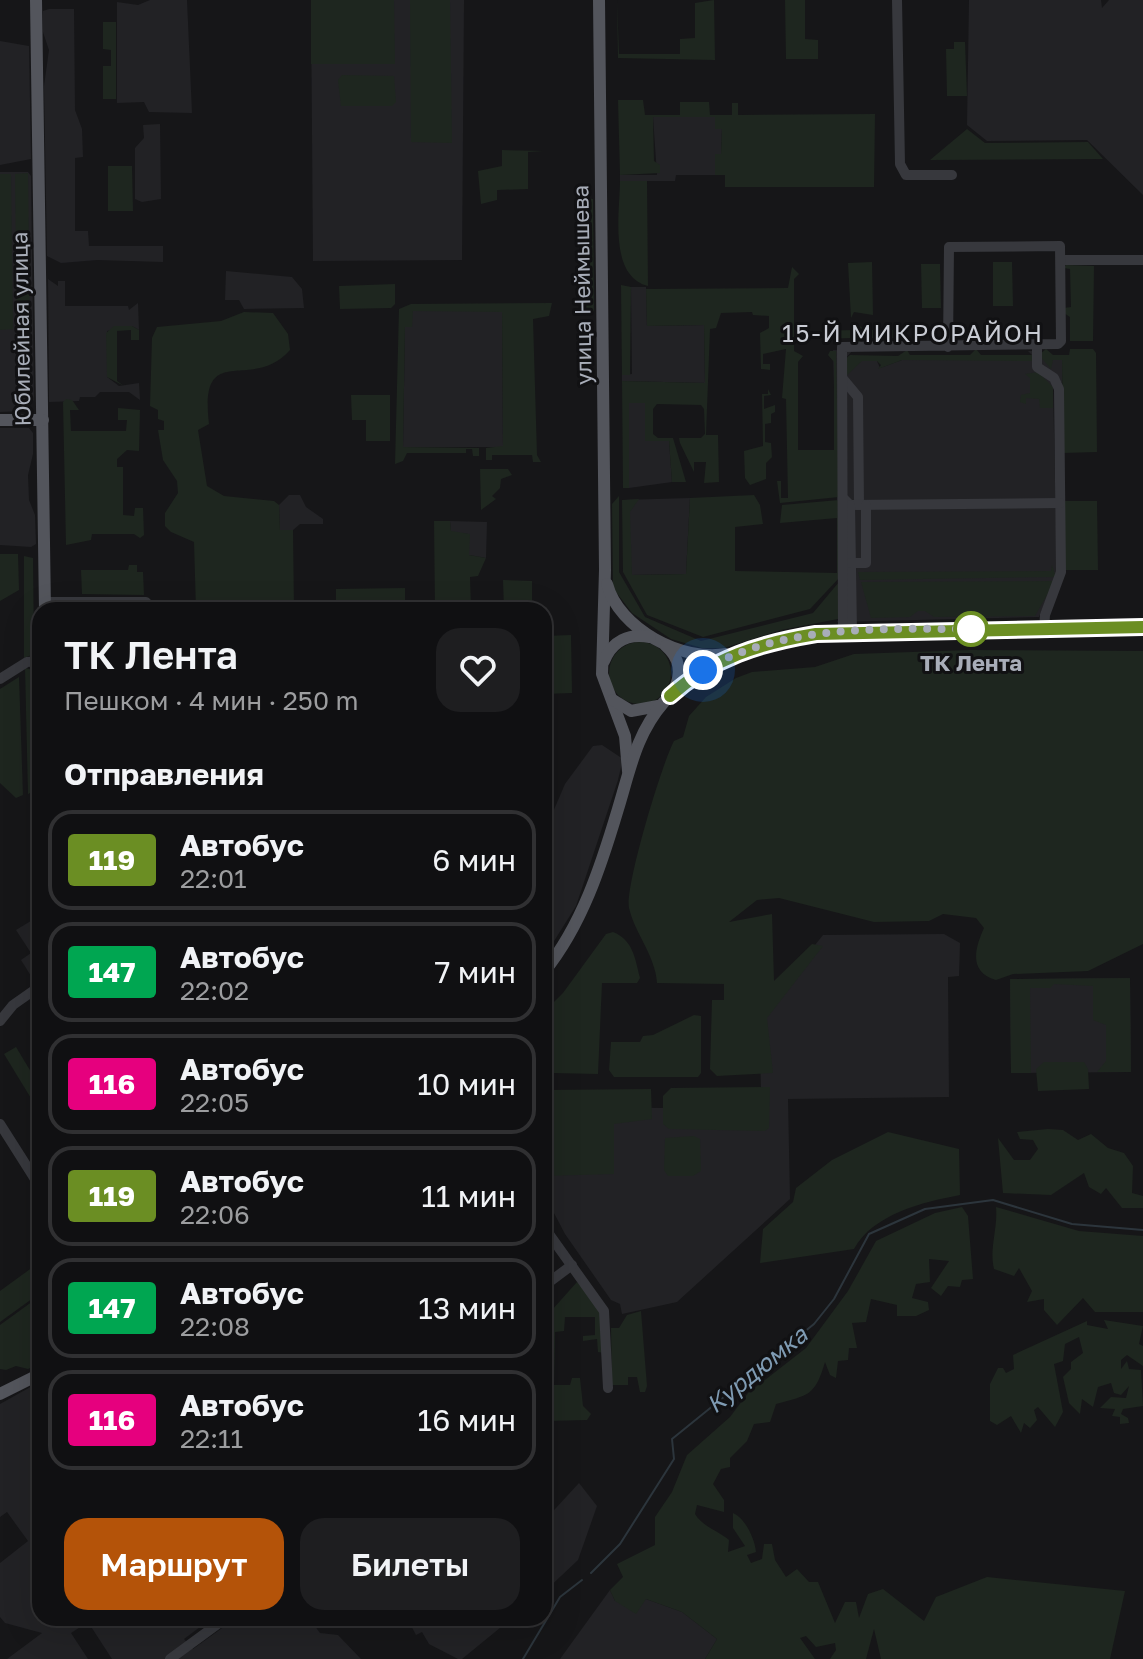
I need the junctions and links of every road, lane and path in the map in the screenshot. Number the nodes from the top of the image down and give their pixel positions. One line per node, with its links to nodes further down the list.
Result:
1 (36, 0): 11 (main road, Юбилейная улица)
2 (599, 0): 14 (main road, улица Неймышева)
3 (897, 0): 4 (street)
4 (952, 175)
5 (1061, 260): 6 (street); 7 (street); 8 (street)
6 (1143, 260)
7 (1037, 346): 8 (street); 12 (street)
8 (948, 347): 9 (street)
9 (843, 379): 13 (street); 13 (street)
10 (0, 420): 11 (main road)
11 (43, 420): 15 (main road, Юбилейная улица)
12 (1060, 503): 13 (street); 17 (street)
13 (852, 504): 18 (street); 18 (street)
14 (605, 570): 19 (main road); 22 (main road, улица Неймышева)
15 (44, 602)
16 (1143, 627): 17 (main road)
17 (1044, 628): 18 (main road)
18 (848, 631): 20 (main road)
19 (658, 640): 20 (main road); 22 (main road); 25 (main road)
20 (741, 652): 25 (main road)
21 (32, 662): 23 (street)
22 (602, 669): 24 (main road)
23 (0, 679)
24 (609, 694): 25 (main road); 26 (main road)
25 (667, 699): 26 (main road)
26 (628, 771): 27 (main road)
27 (552, 961)
28 (32, 992): 29 (street)
29 (0, 1021)
30 (0, 1124): 31 (street)
31 (32, 1174)
32 (552, 1238): 33 (street)
33 (572, 1265): 34 (street); 36 (street)
34 (552, 1280)
35 (32, 1380): 37 (main road)
36 (608, 1388)
37 (0, 1394)
38 (215, 1626): 39 (street)
39 (170, 1659)

